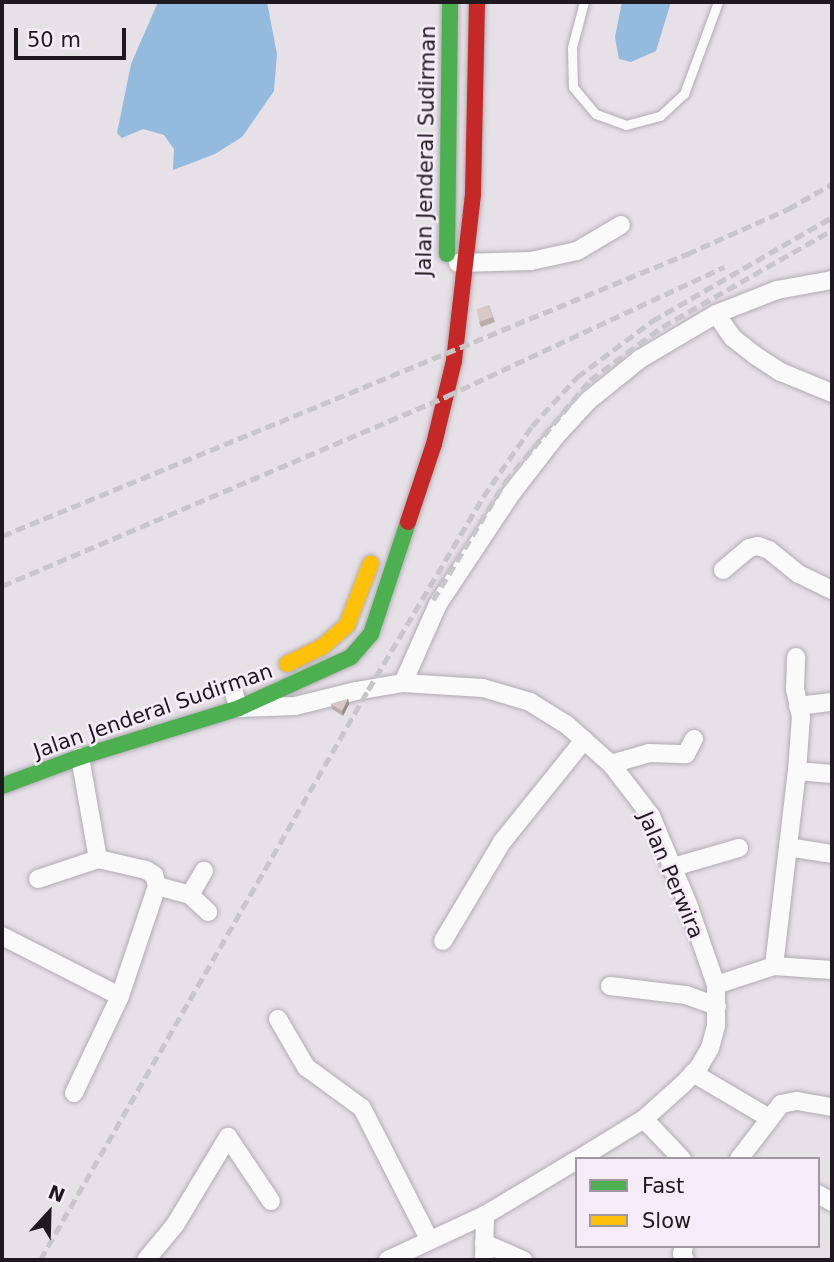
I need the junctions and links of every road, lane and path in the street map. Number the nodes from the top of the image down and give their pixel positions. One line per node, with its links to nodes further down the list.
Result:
1 (450, 2): 6 (highway, Jalan Jenderal Sudirman)
2 (477, 2): 6 (highway, Jalan Jenderal Sudirman)
3 (584, 2): 4 (lane)
4 (718, 2)
5 (621, 225): 6 (street)
6 (453, 267): 19 (highway, Jalan Jenderal Sudirman)
7 (832, 280): 8 (street)
8 (716, 314): 9 (street); 15 (street)
9 (832, 393)
10 (375, 553): 14 (highway, Jalan Jenderal Sudirman)
11 (723, 570): 12 (street)
12 (832, 590)
13 (796, 657): 18 (street)
14 (267, 674)
15 (403, 683): 19 (street, Jalan Perwira); 21 (street, Jalan Perwira)
16 (233, 690): 19 (street)
17 (832, 702): 18 (street)
18 (799, 706): 24 (street)
19 (239, 708): 22 (highway, Jalan Jenderal Sudirman)
20 (694, 739): 23 (street)
21 (584, 740): 23 (street, Jalan Perwira); 38 (street)
22 (80, 757): 26 (highway, Jalan Jenderal Sudirman); 30 (street)
23 (611, 764): 31 (street, Jalan Perwira)
24 (797, 771): 25 (street); 27 (street)
25 (832, 774)
26 (2, 786)
27 (788, 847): 29 (street); 39 (street)
28 (739, 848): 31 (street)
29 (832, 854)
30 (98, 859): 33 (street); 34 (street)
31 (670, 868): 41 (street, Jalan Perwira)
32 (204, 871): 35 (street)
33 (38, 879)
34 (158, 886): 35 (street); 43 (street)
35 (190, 895): 36 (street)
36 (208, 912)
37 (2, 936): 43 (street)
38 (443, 941)
39 (774, 966): 40 (street); 41 (street)
40 (832, 970)
41 (716, 985): 44 (street, Jalan Perwira)
42 (610, 986): 44 (street)
43 (120, 996): 47 (street)
44 (717, 1006): 46 (street, Jalan Perwira)
45 (278, 1019): 57 (street)
46 (693, 1073): 49 (street); 50 (street, Jalan Perwira)
47 (74, 1093)
48 (832, 1107): 49 (street)
49 (769, 1118): 53 (street)
50 (644, 1119): 51 (street, Jalan Perwira); 52 (street)
51 (581, 1157)
52 (680, 1157)
53 (746, 1157)
54 (575, 1161): 56 (street, Jalan Perwira)
55 (271, 1201): 59 (street)
56 (485, 1215): 57 (street, Jalan Perwira); 58 (street)
57 (429, 1239): 60 (street, Jalan Perwira)
58 (484, 1252): 61 (street)
59 (146, 1260)
60 (388, 1260)
61 (523, 1260)

